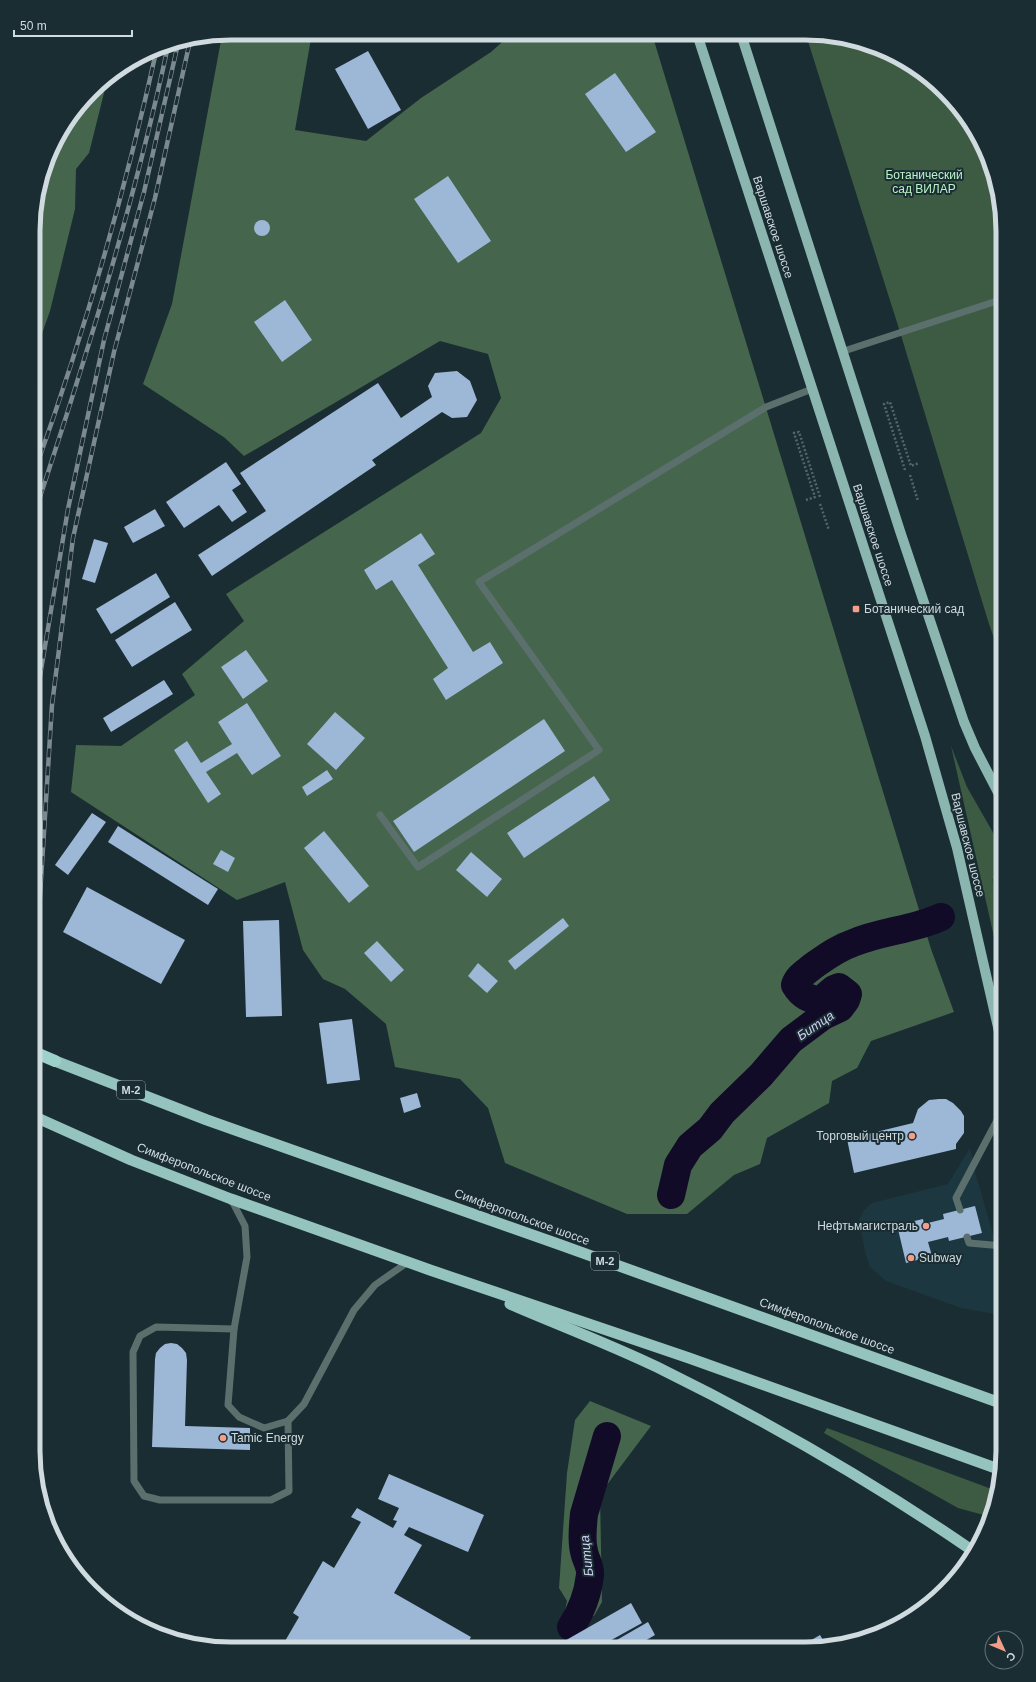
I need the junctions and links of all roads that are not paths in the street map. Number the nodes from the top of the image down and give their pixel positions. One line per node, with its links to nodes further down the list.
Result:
1 (699, 40): 5 (main road, Варшавское шоссе)
2 (743, 40): 4 (main road)
3 (996, 301): 4 (lane)
4 (844, 351): 6 (main road)
5 (812, 389): 7 (lane); 8 (main road, Варшавское шоссе)
6 (996, 788)
7 (380, 815)
8 (996, 1018)
9 (40, 1054): 10 (highway, Симферопольское шоссе / М-2)
10 (55, 1060): 20 (highway, Симферопольское шоссе / М-2)
11 (40, 1119): 13 (highway, Симферопольское шоссе)
12 (996, 1122): 14 (lane)
13 (231, 1199): 17 (highway, Симферопольское шоссе); 19 (lane)
14 (960, 1210)
15 (967, 1237): 16 (lane)
16 (996, 1245)
17 (408, 1262): 18 (highway, Симферопольское шоссе); 21 (lane)
18 (430, 1270): 22 (highway, Симферопольское шоссе); 23 (highway)
19 (234, 1329): 21 (lane); 21 (lane)
20 (996, 1401)
21 (288, 1421)
22 (995, 1468)
23 (969, 1548)

